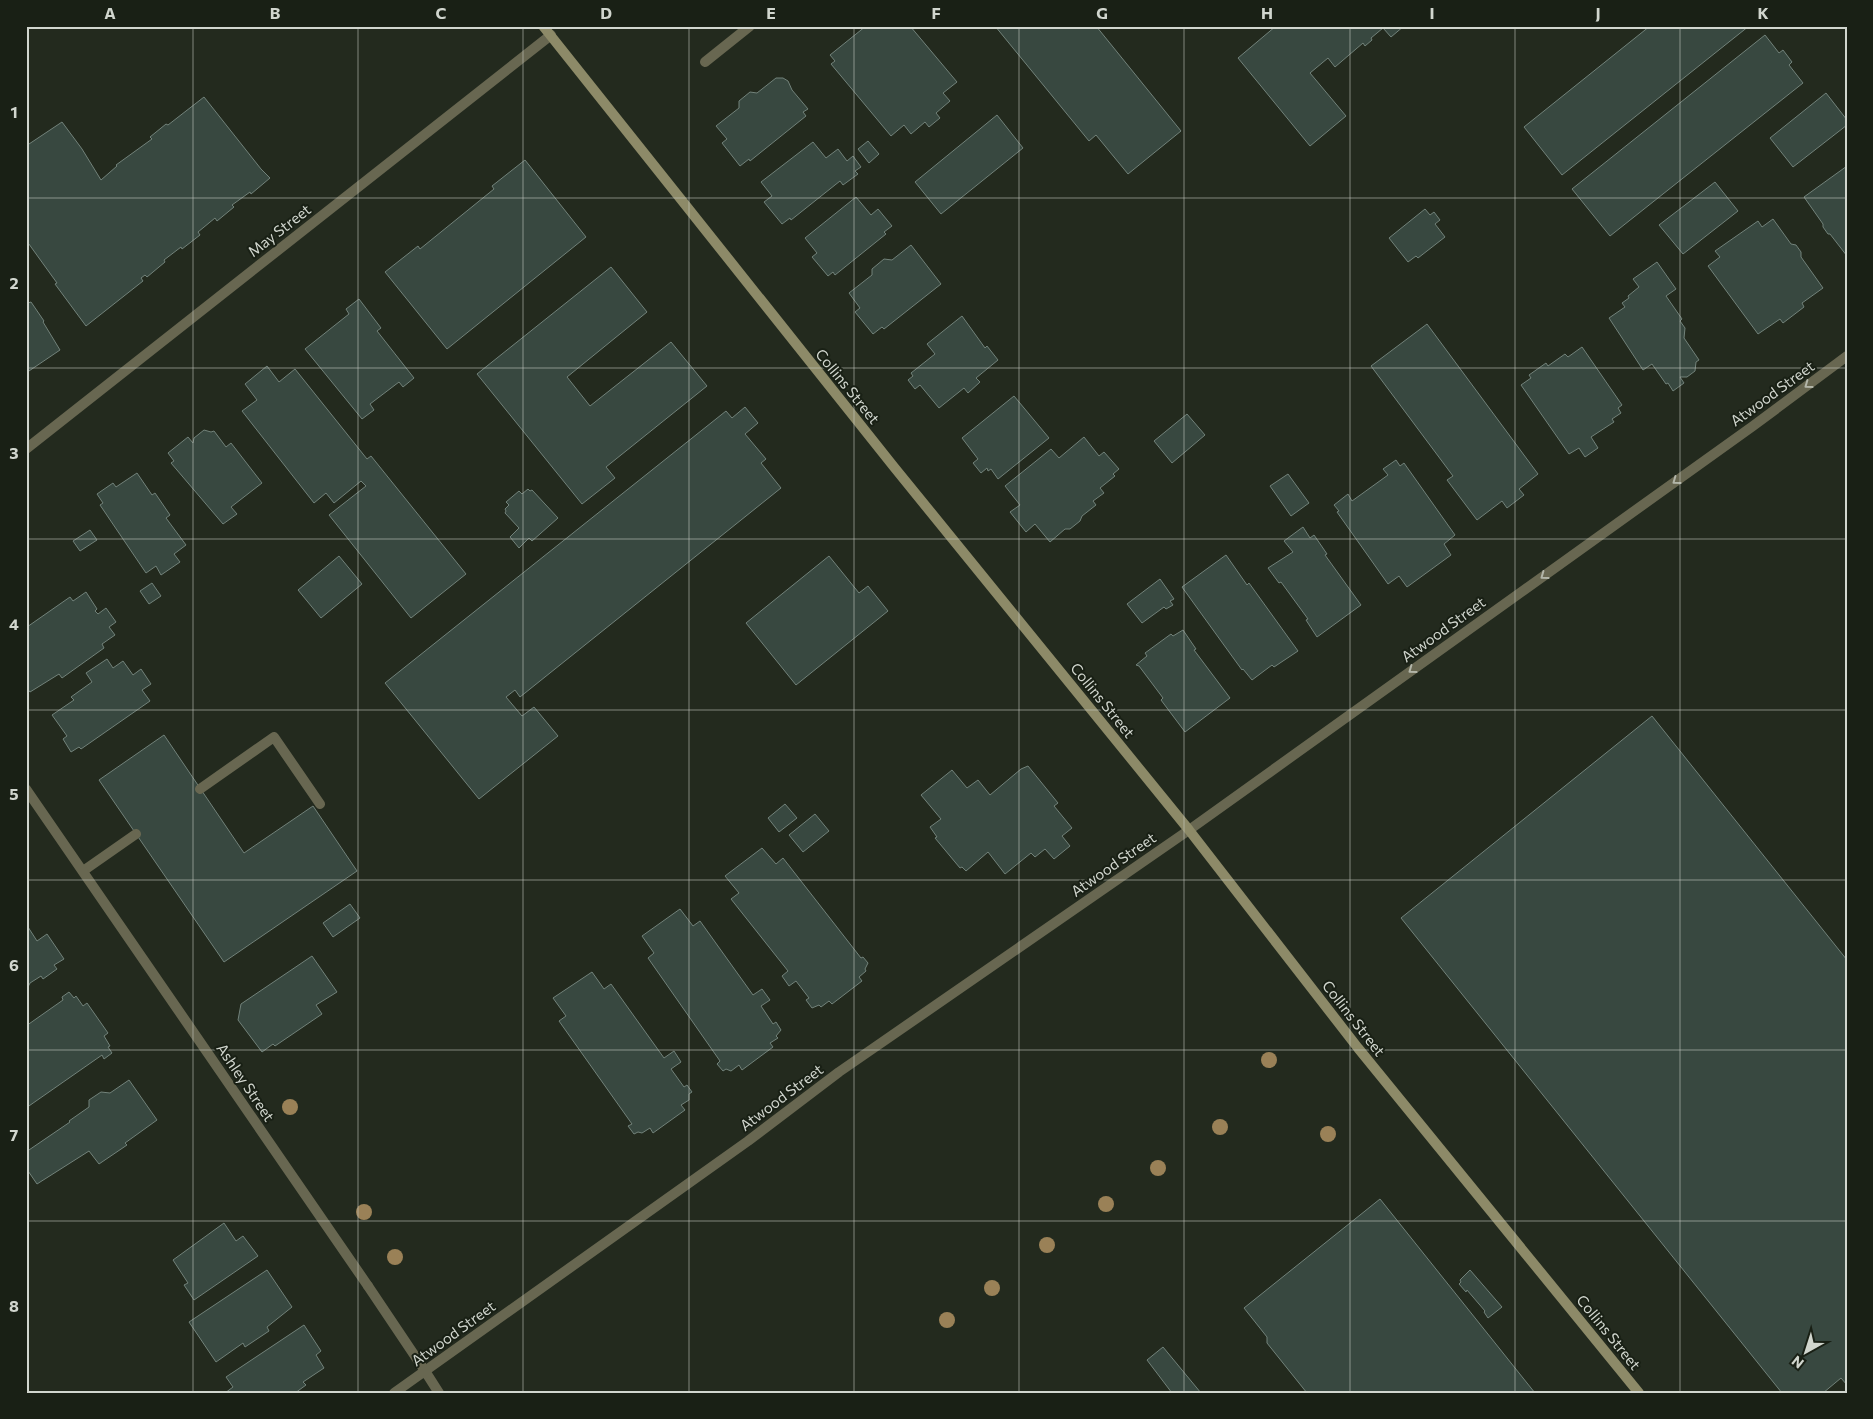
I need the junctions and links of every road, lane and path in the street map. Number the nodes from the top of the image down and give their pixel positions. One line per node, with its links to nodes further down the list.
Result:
1 (543, 26): 3 (street, Collins Street)
2 (750, 26): 4 (street)
3 (551, 36): 6 (street, May Street); 10 (street, Collins Street)
4 (705, 62)
5 (1847, 356): 10 (street, Atwood Street, one-way to 10)
6 (26, 449)
7 (26, 789): 12 (street, Ashley Street)
8 (200, 789): 9 (street)
9 (320, 804)
10 (1189, 830): 13 (street, Atwood Street); 16 (street, Collins Street)
11 (136, 834): 12 (street)
12 (83, 871): 13 (street, Ashley Street)
13 (424, 1371): 14 (street, Atwood Street); 15 (street, Ashley Street)
14 (394, 1393)
15 (439, 1393)
16 (1639, 1393)

